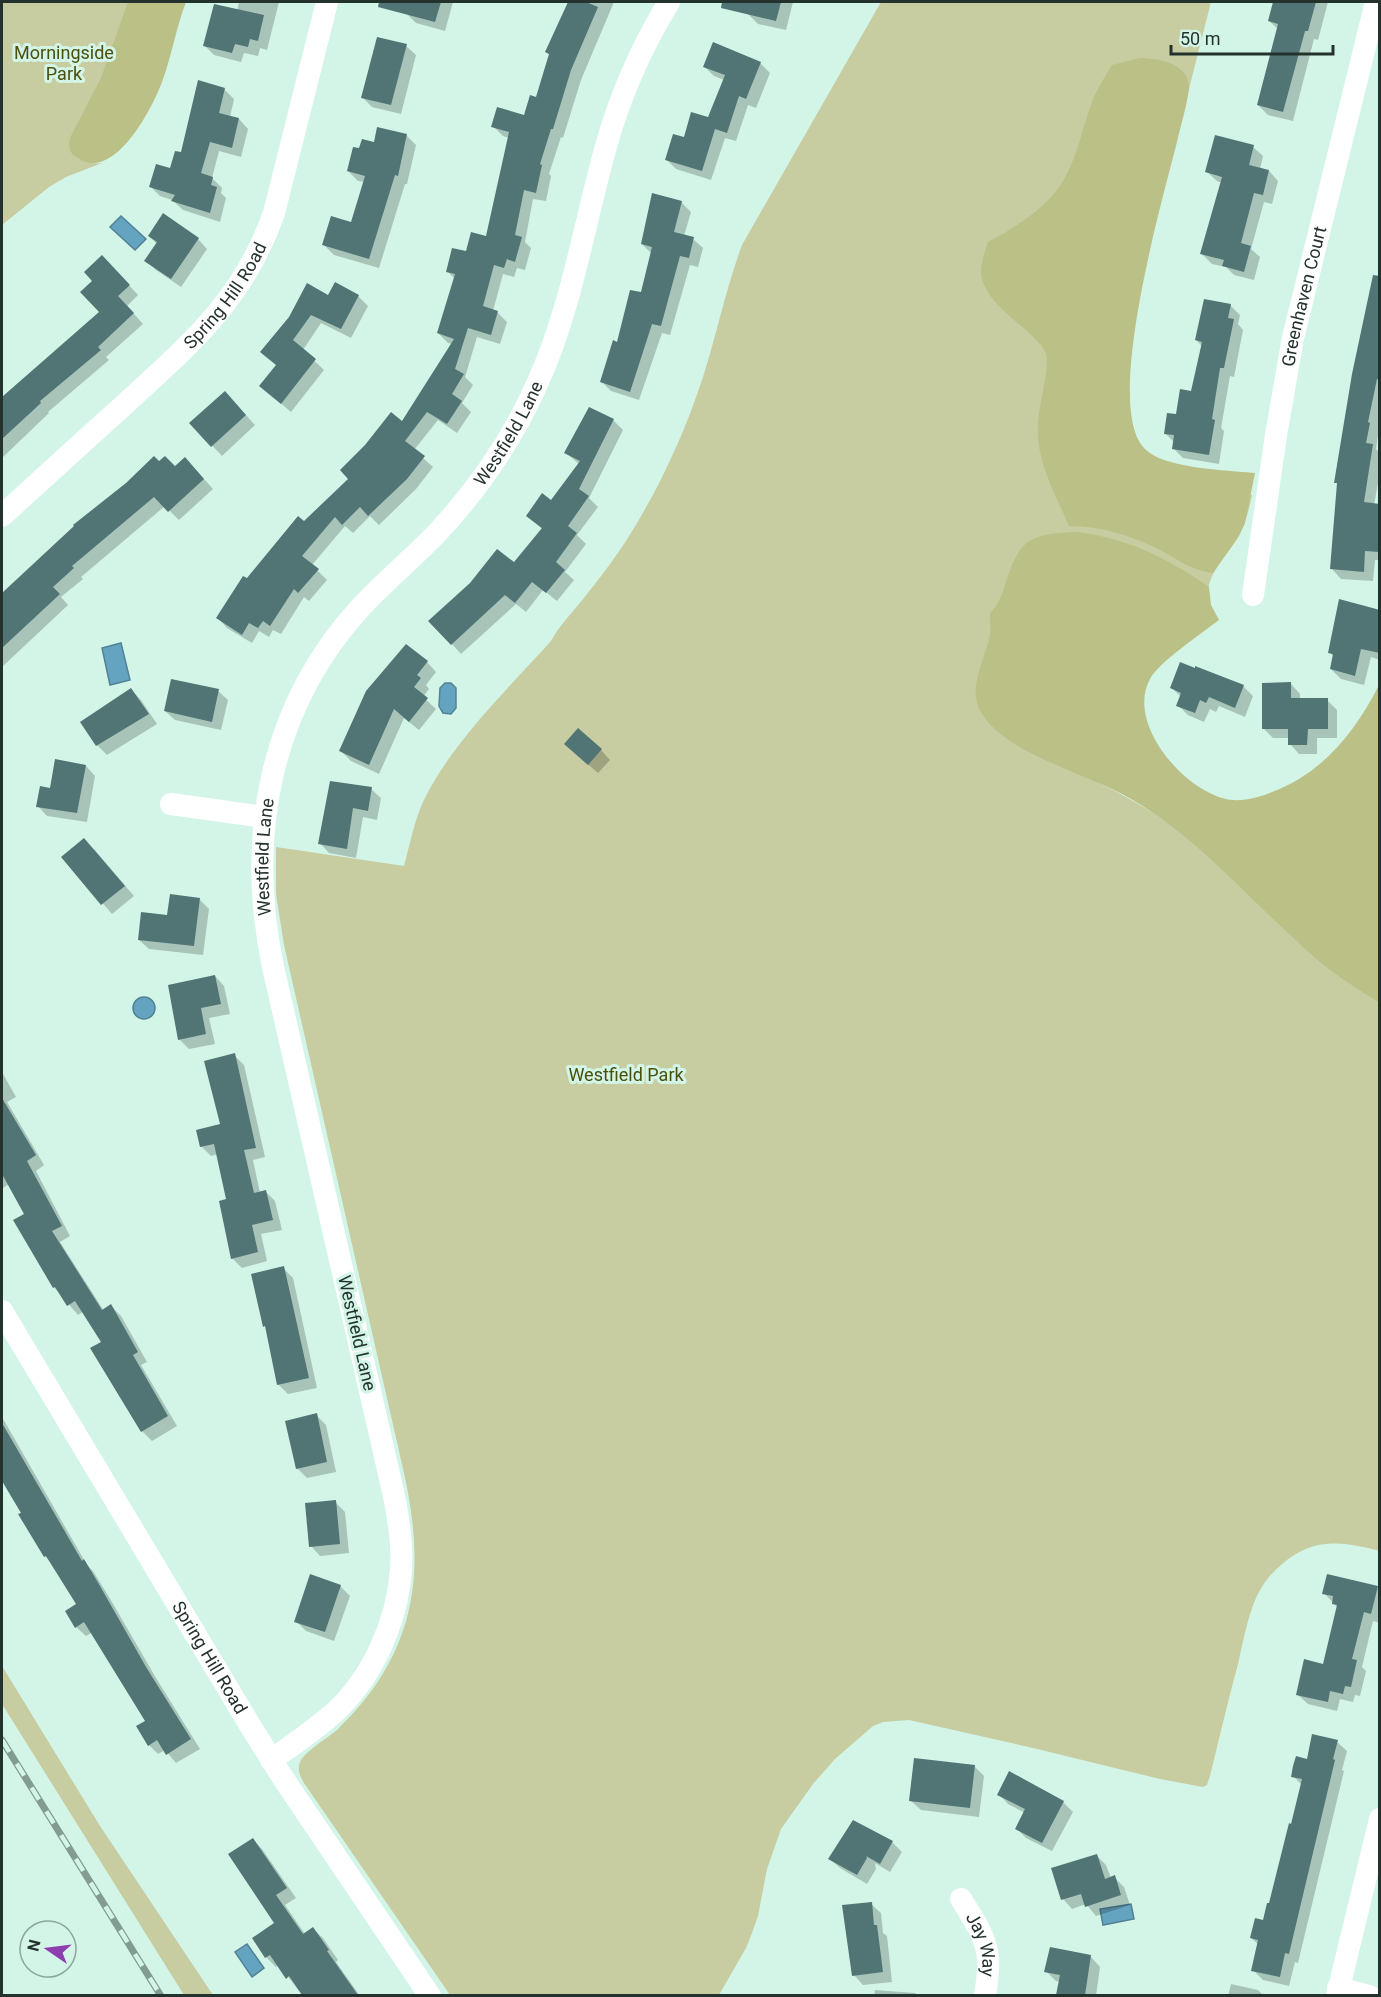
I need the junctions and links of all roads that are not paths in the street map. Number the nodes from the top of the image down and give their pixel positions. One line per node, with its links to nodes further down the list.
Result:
1 (327, 2): 4 (street, Spring Hill Road)
2 (669, 2): 7 (street, Westfield Lane)
3 (1376, 2): 5 (street, Greenhaven Court)
4 (2, 516)
5 (1253, 595)
6 (171, 804): 7 (street)
7 (264, 817): 9 (street, Westfield Lane)
8 (2, 1311): 9 (street, Spring Hill Road)
9 (271, 1760): 13 (street, Spring Hill Road)
10 (1380, 1819): 12 (street)
11 (961, 1899): 14 (street, Jay Way)
12 (1337, 1992): 15 (street)
13 (430, 1995)
14 (986, 1995)
15 (1369, 1995)

